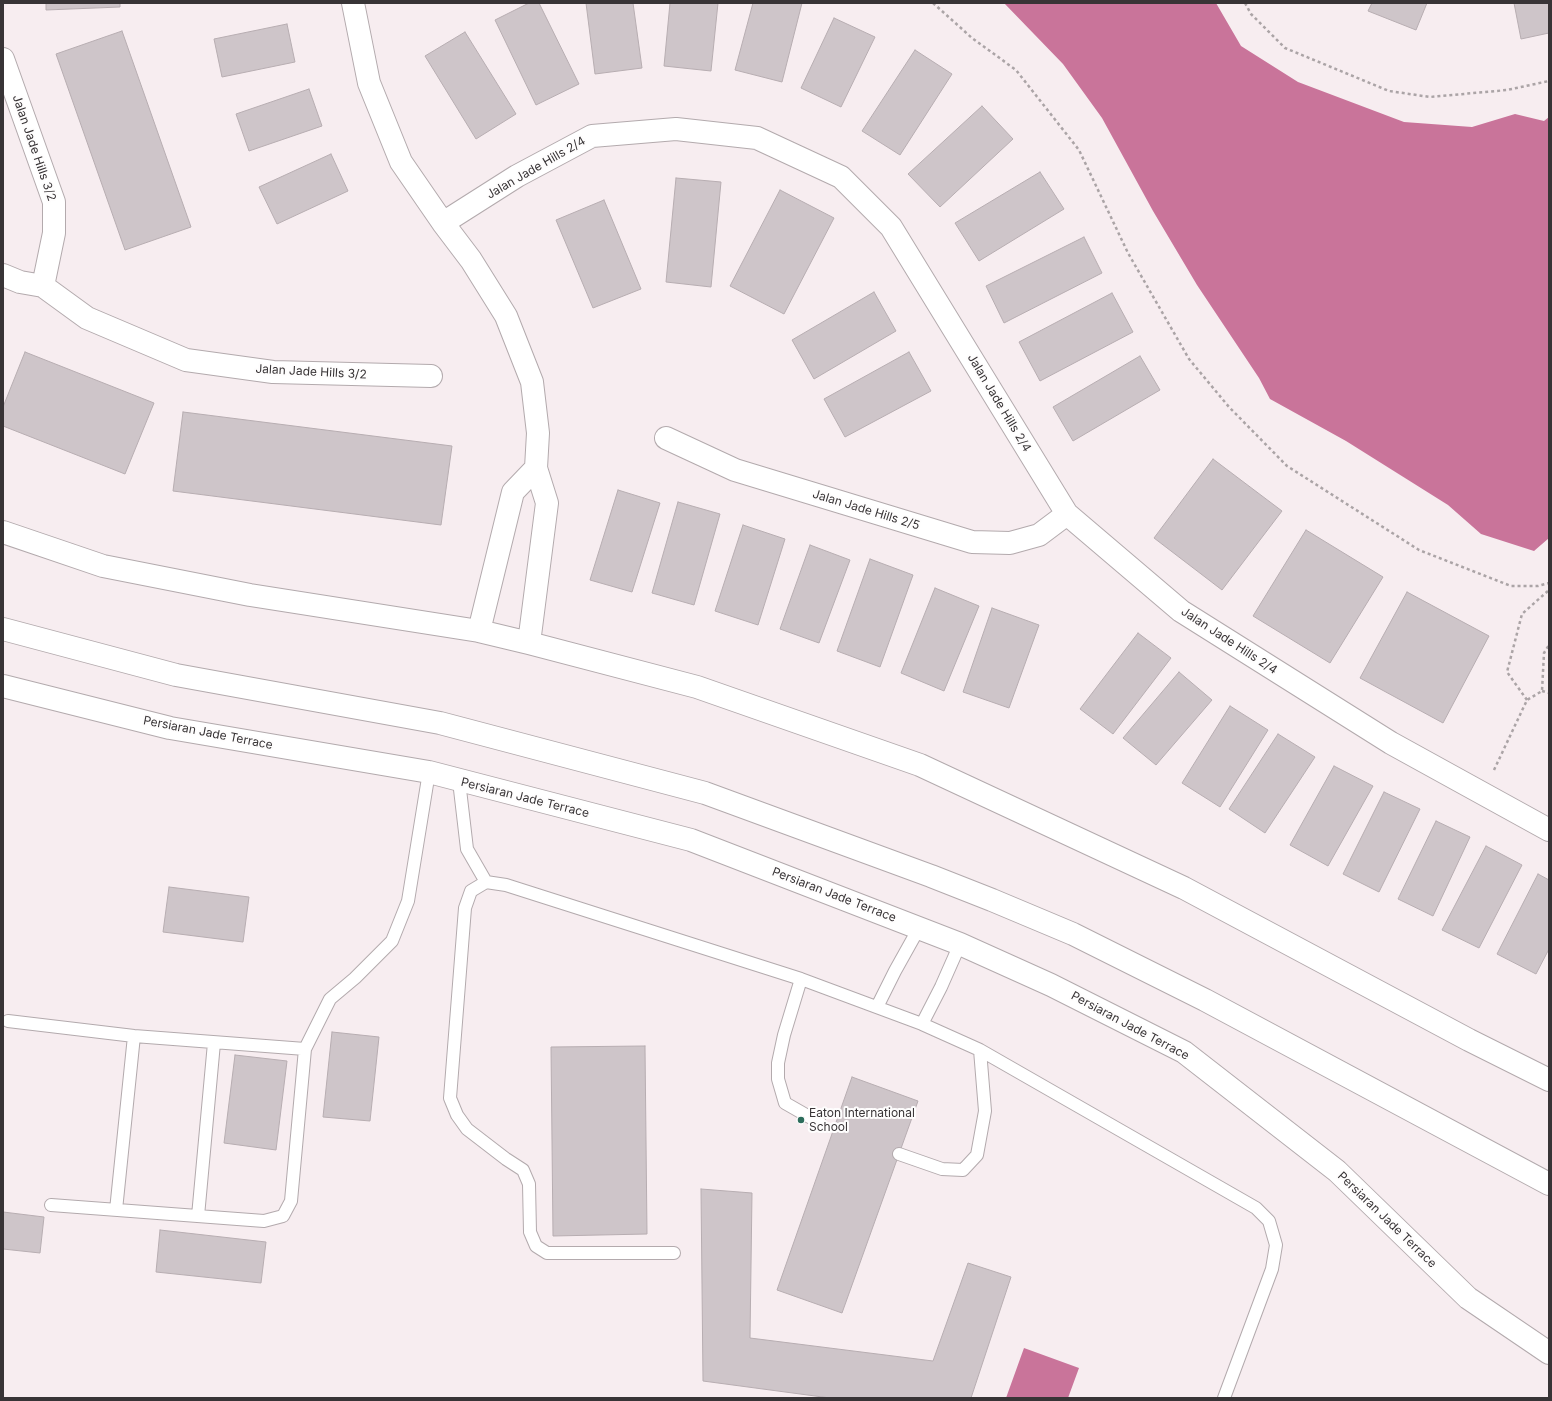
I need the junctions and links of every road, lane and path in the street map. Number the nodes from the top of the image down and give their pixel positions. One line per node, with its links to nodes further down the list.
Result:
1 (353, 3): 6 (street)
2 (933, 3): 14 (path)
3 (1245, 3): 5 (path)
4 (3, 59): 8 (street, Jalan Jade Hills 3/2)
5 (1549, 81)
6 (444, 224): 11 (street); 12 (street, Jalan Jade Hills 2/4)
7 (3, 275): 8 (street, Jalan Jade Hills 3/2)
8 (43, 286): 9 (street, Jalan Jade Hills 3/2)
9 (431, 376)
10 (666, 438): 12 (street, Jalan Jade Hills 2/5)
11 (536, 468): 17 (street); 18 (street)
12 (1067, 514): 26 (street, Jalan Jade Hills 2/4)
13 (3, 532): 17 (street)
14 (1549, 584)
15 (1549, 590): 23 (path)
16 (3, 629): 42 (street)
17 (479, 631): 18 (street)
18 (529, 643): 39 (street)
19 (1549, 645): 21 (path)
20 (3, 686): 24 (street, Persiaran Jade Terrace)
21 (1542, 691): 22 (path); 23 (path)
22 (1549, 693)
23 (1527, 700): 26 (path)
24 (429, 772): 25 (street, Persiaran Jade Terrace); 37 (lane)
25 (459, 781): 28 (lane); 29 (street, Persiaran Jade Terrace)
26 (1483, 793): 27 (street, Jalan Jade Hills 2/4)
27 (1549, 830)
28 (486, 882): 31 (lane); 46 (lane)
29 (919, 928): 30 (street, Persiaran Jade Terrace); 32 (lane)
30 (960, 944): 34 (lane); 47 (street, Persiaran Jade Terrace)
31 (801, 979): 32 (lane); 40 (lane)
32 (877, 1007): 34 (lane)
33 (8, 1021): 35 (lane)
34 (922, 1024): 38 (lane)
35 (134, 1036): 36 (lane); 44 (lane)
36 (214, 1043): 37 (lane); 45 (lane)
37 (304, 1049): 45 (lane)
38 (980, 1050): 41 (lane); 48 (lane)
39 (1549, 1080)
40 (820, 1123)
41 (899, 1154)
42 (1549, 1184)
43 (51, 1205): 44 (lane)
44 (116, 1210): 45 (lane)
45 (198, 1216)
46 (674, 1254)
47 (1549, 1353)
48 (1224, 1398)

